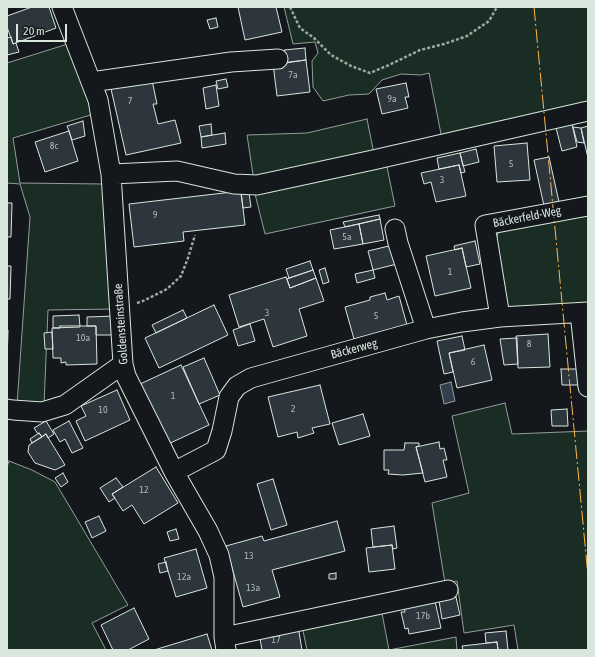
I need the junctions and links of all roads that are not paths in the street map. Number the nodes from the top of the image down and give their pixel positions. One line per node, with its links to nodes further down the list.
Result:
1 (62, 7): 3 (street, Goldensteinstraße)
2 (278, 59): 3 (street)
3 (91, 82): 5 (street, Goldensteinstraße)
4 (588, 111): 5 (street)
5 (111, 174): 11 (street, Goldensteinstraße)
6 (588, 206): 9 (street, Bäckerfeld-Weg)
7 (395, 229): 10 (street)
8 (584, 312): 9 (street, Bäckerweg); 12 (street)
9 (500, 316): 10 (street, Bäckerweg)
10 (426, 329): 14 (street, Bäckerweg)
11 (123, 364): 13 (street); 14 (street, Goldensteinstraße)
12 (588, 387)
13 (7, 409)
14 (174, 472): 16 (street, Goldensteinstraße)
15 (448, 590): 16 (street)
16 (225, 643)

